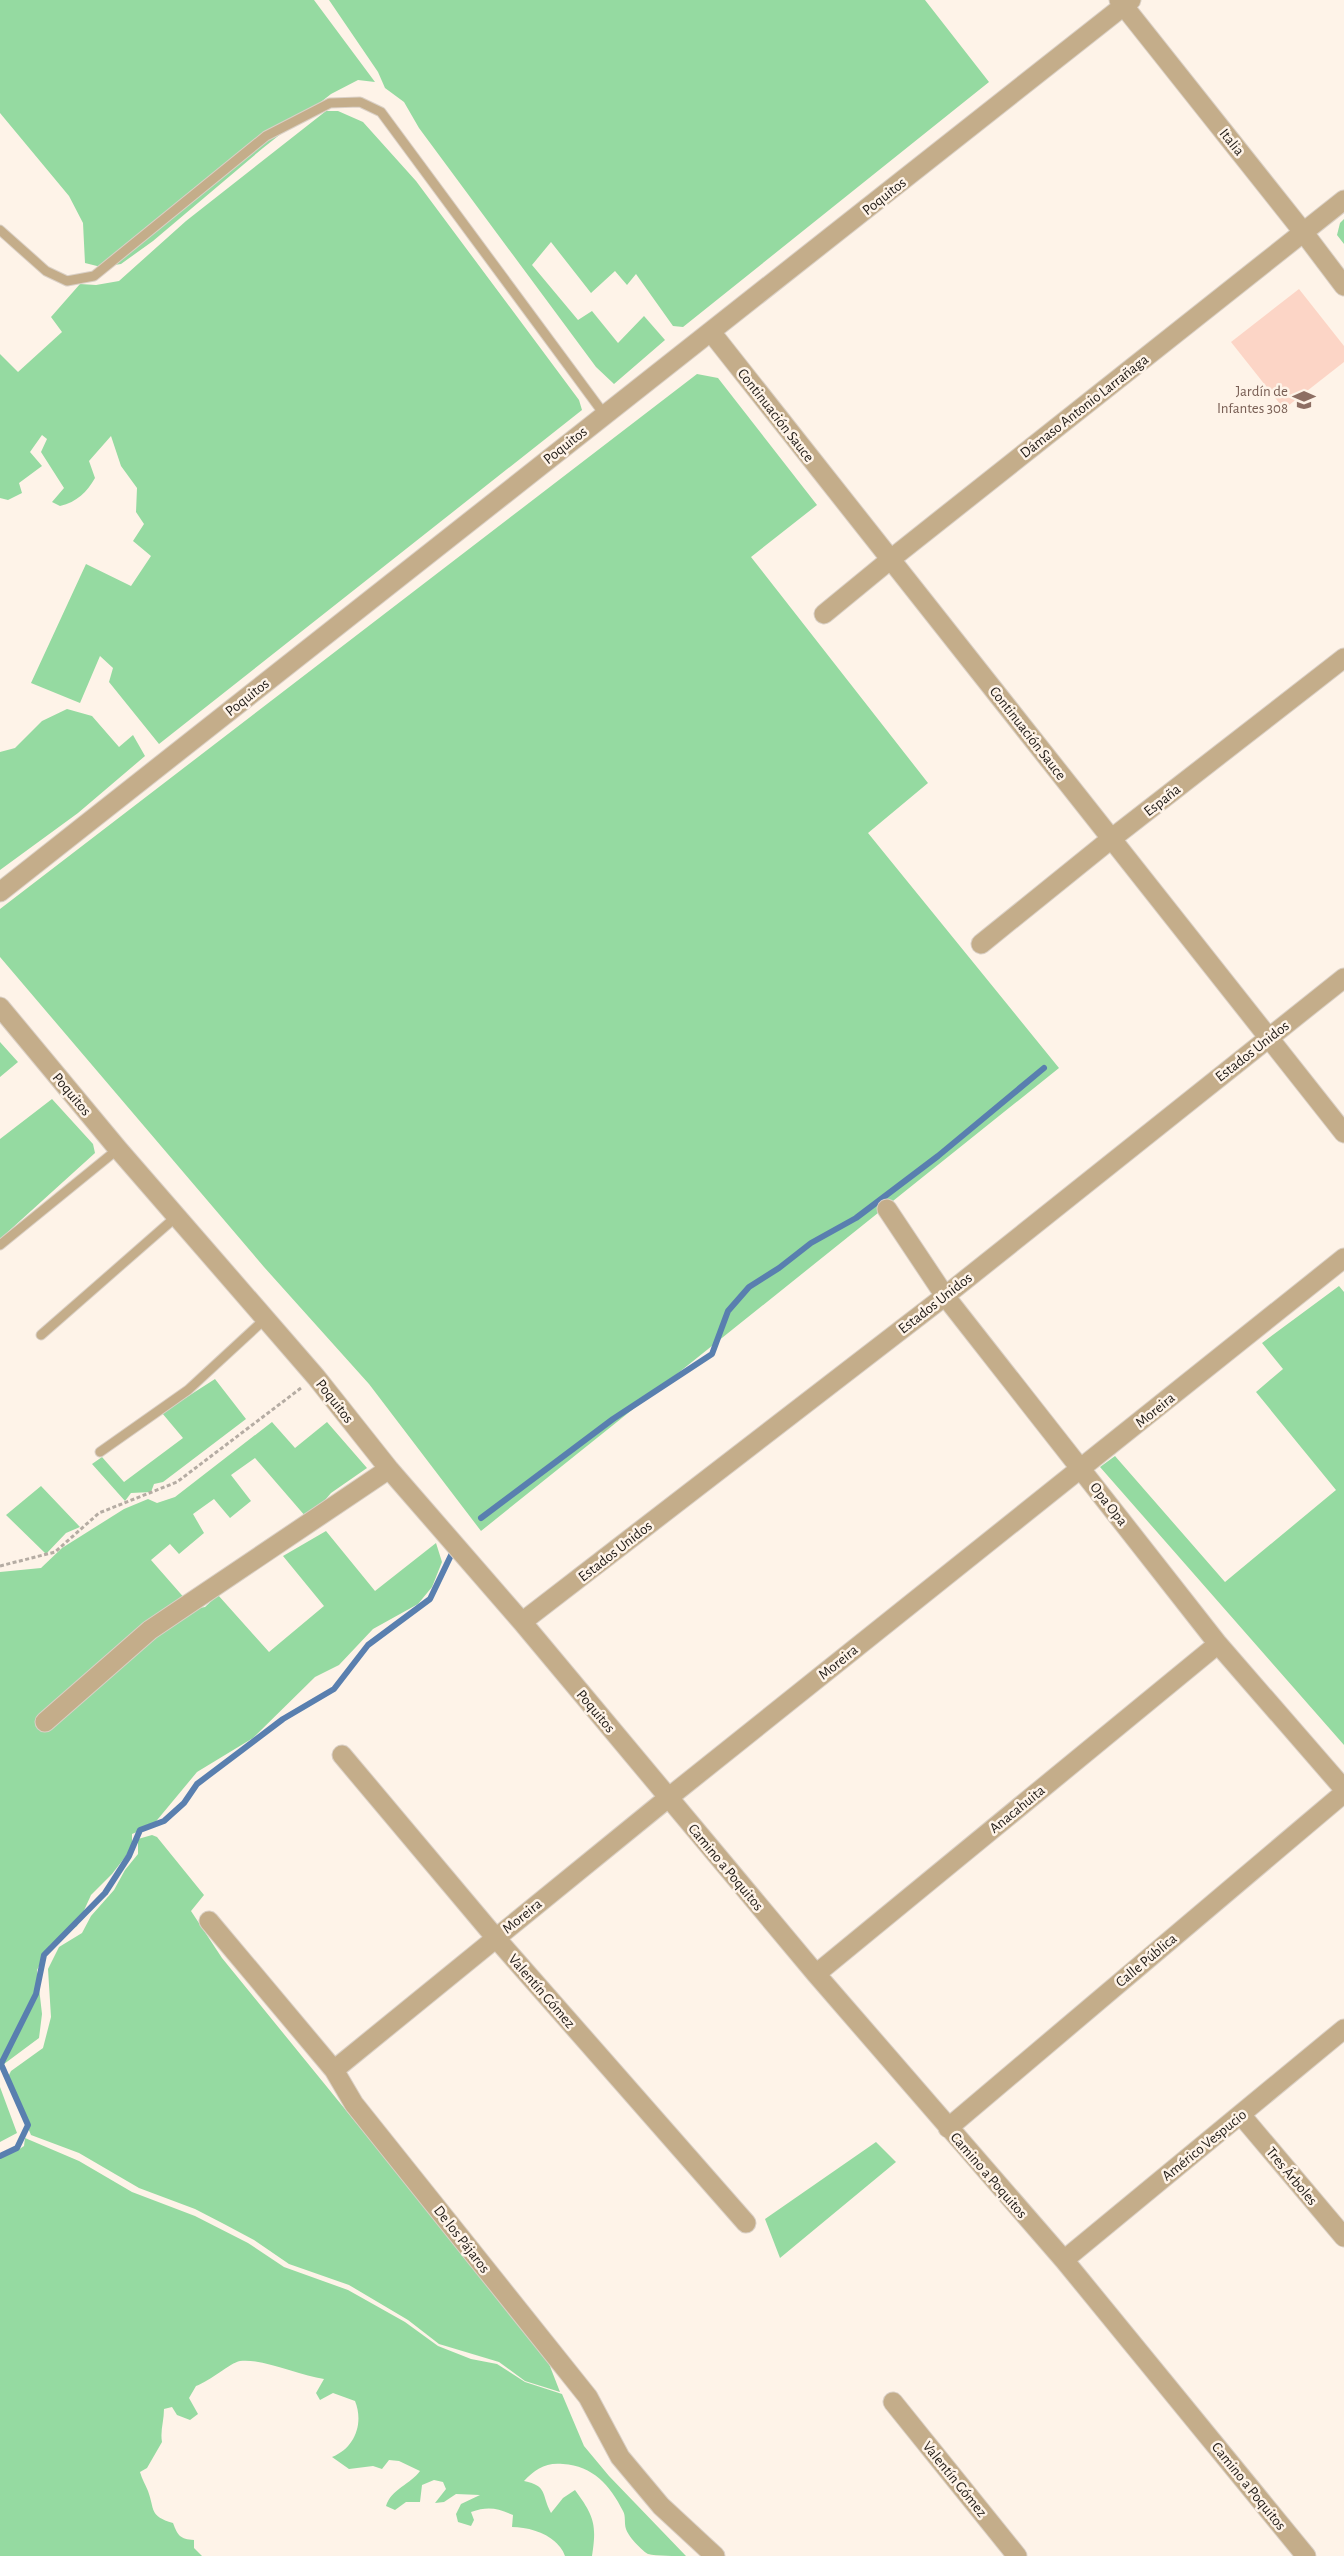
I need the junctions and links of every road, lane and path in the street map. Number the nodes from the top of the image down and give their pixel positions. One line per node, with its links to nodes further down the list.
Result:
1 (1124, 2): 4 (street, Italia); 6 (street, Poquitos)
2 (1344, 200): 4 (street, Dámaso Antonio Larrañaga)
3 (0, 230): 7 (lane)
4 (1304, 233): 5 (street, Italia); 8 (street, Dámaso Antonio Larrañaga)
5 (1344, 286)
6 (711, 332): 7 (street, Poquitos); 8 (street, Continuación Sauce)
7 (604, 414): 12 (street, Poquitos)
8 (891, 559): 9 (street, Dámaso Antonio Larrañaga); 11 (street, Continuación Sauce)
9 (824, 614)
10 (1344, 658): 11 (street, España)
11 (1111, 839): 13 (street, España); 16 (street, Continuación Sauce)
12 (0, 892)
13 (981, 944)
14 (1344, 978): 16 (street, Estados Unidos)
15 (0, 1007): 18 (street, Poquitos)
16 (1268, 1038): 17 (street, Continuación Sauce); 23 (street, Estados Unidos)
17 (1344, 1133)
18 (118, 1149): 20 (street, Poquitos); 21 (lane)
19 (887, 1209): 23 (street, Opa Opa)
20 (177, 1216): 24 (street, Poquitos); 25 (lane)
21 (0, 1245)
22 (1344, 1258): 29 (street, Moreira)
23 (945, 1296): 29 (street, Opa Opa); 31 (street, Estados Unidos)
24 (265, 1319): 26 (street, Poquitos); 27 (lane)
25 (41, 1335)
26 (316, 1377): 28 (street, Poquitos); 30 (path)
27 (100, 1452)
28 (389, 1469): 31 (street, Poquitos); 33 (street)
29 (1081, 1469): 32 (street, Opa Opa); 36 (street, Moreira)
30 (0, 1566)
31 (522, 1622): 36 (street, Poquitos)
32 (1218, 1644): 35 (street, Opa Opa); 39 (street, Anacahuita)
33 (45, 1722)
34 (342, 1755): 38 (street, Valentín Gómez)
35 (1344, 1791): 43 (street, Calle Pública)
36 (668, 1798): 38 (street, Moreira); 39 (street, Camino a Poquitos)
37 (209, 1921): 41 (street, De los Pájaros)
38 (496, 1938): 41 (street, Moreira); 44 (street, Valentín Gómez)
39 (816, 1974): 43 (street, Camino a Poquitos)
40 (1344, 2030): 42 (street, Américo Vespucio)
41 (334, 2070): 49 (street, De los Pájaros)
42 (1241, 2115): 45 (street, Tres Árboles); 46 (street, Américo Vespucio)
43 (948, 2128): 46 (street, Camino a Poquitos)
44 (746, 2223)
45 (1344, 2237)
46 (1064, 2260): 48 (street, Camino a Poquitos)
47 (893, 2402): 50 (street, Valentín Gómez)
48 (1301, 2555)
49 (715, 2556)
50 (1017, 2556)

